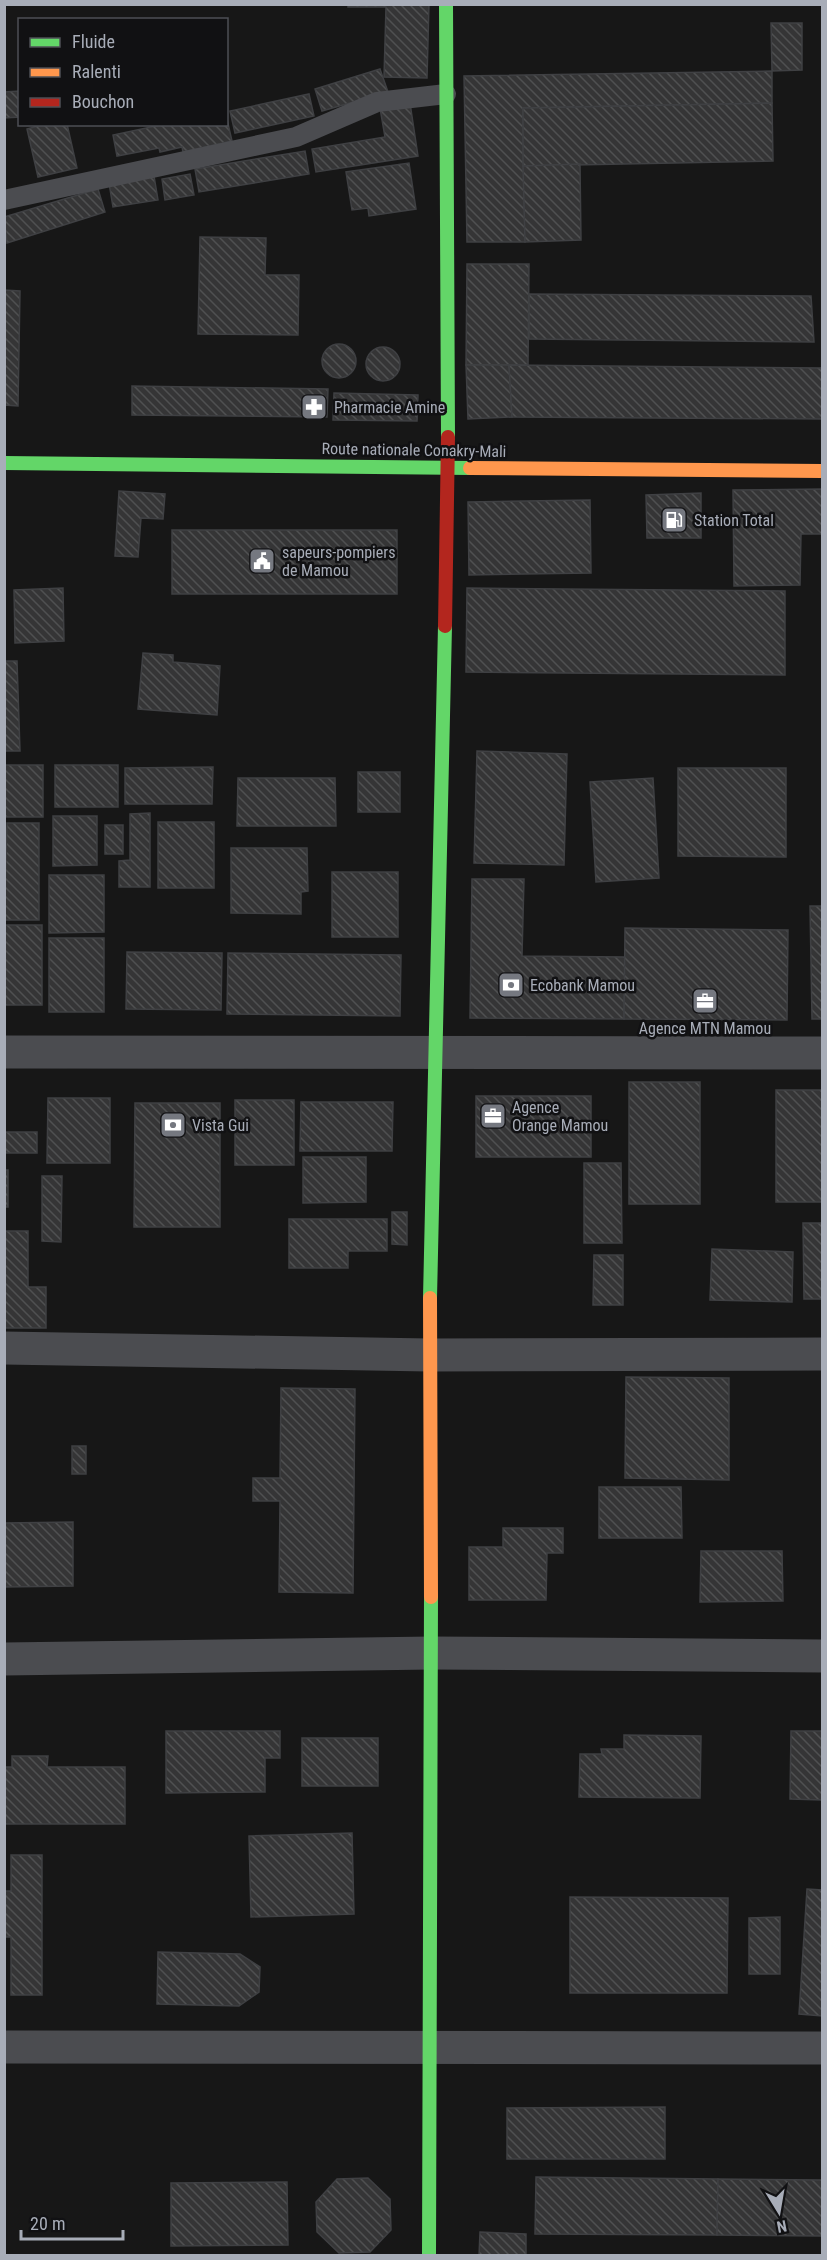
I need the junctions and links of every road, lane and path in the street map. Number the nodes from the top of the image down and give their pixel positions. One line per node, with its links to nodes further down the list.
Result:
1 (446, 4): 2 (main road)
2 (446, 94): 3 (lane); 5 (main road)
3 (4, 200)
4 (4, 463): 5 (main road, Route nationale Conakry-Mali)
5 (448, 467): 6 (main road, Route nationale Conakry-Mali); 9 (main road)
6 (822, 471)
7 (4, 1052): 9 (street)
8 (822, 1053): 9 (street)
9 (434, 1054): 12 (main road)
10 (4, 1348): 12 (street)
11 (822, 1354): 12 (street)
12 (429, 1355): 13 (main road)
13 (432, 1653): 14 (street); 15 (street); 17 (main road)
14 (822, 1656)
15 (4, 1659)
16 (4, 2047): 17 (street)
17 (430, 2048): 18 (street); 19 (main road)
18 (822, 2048)
19 (429, 2256)

